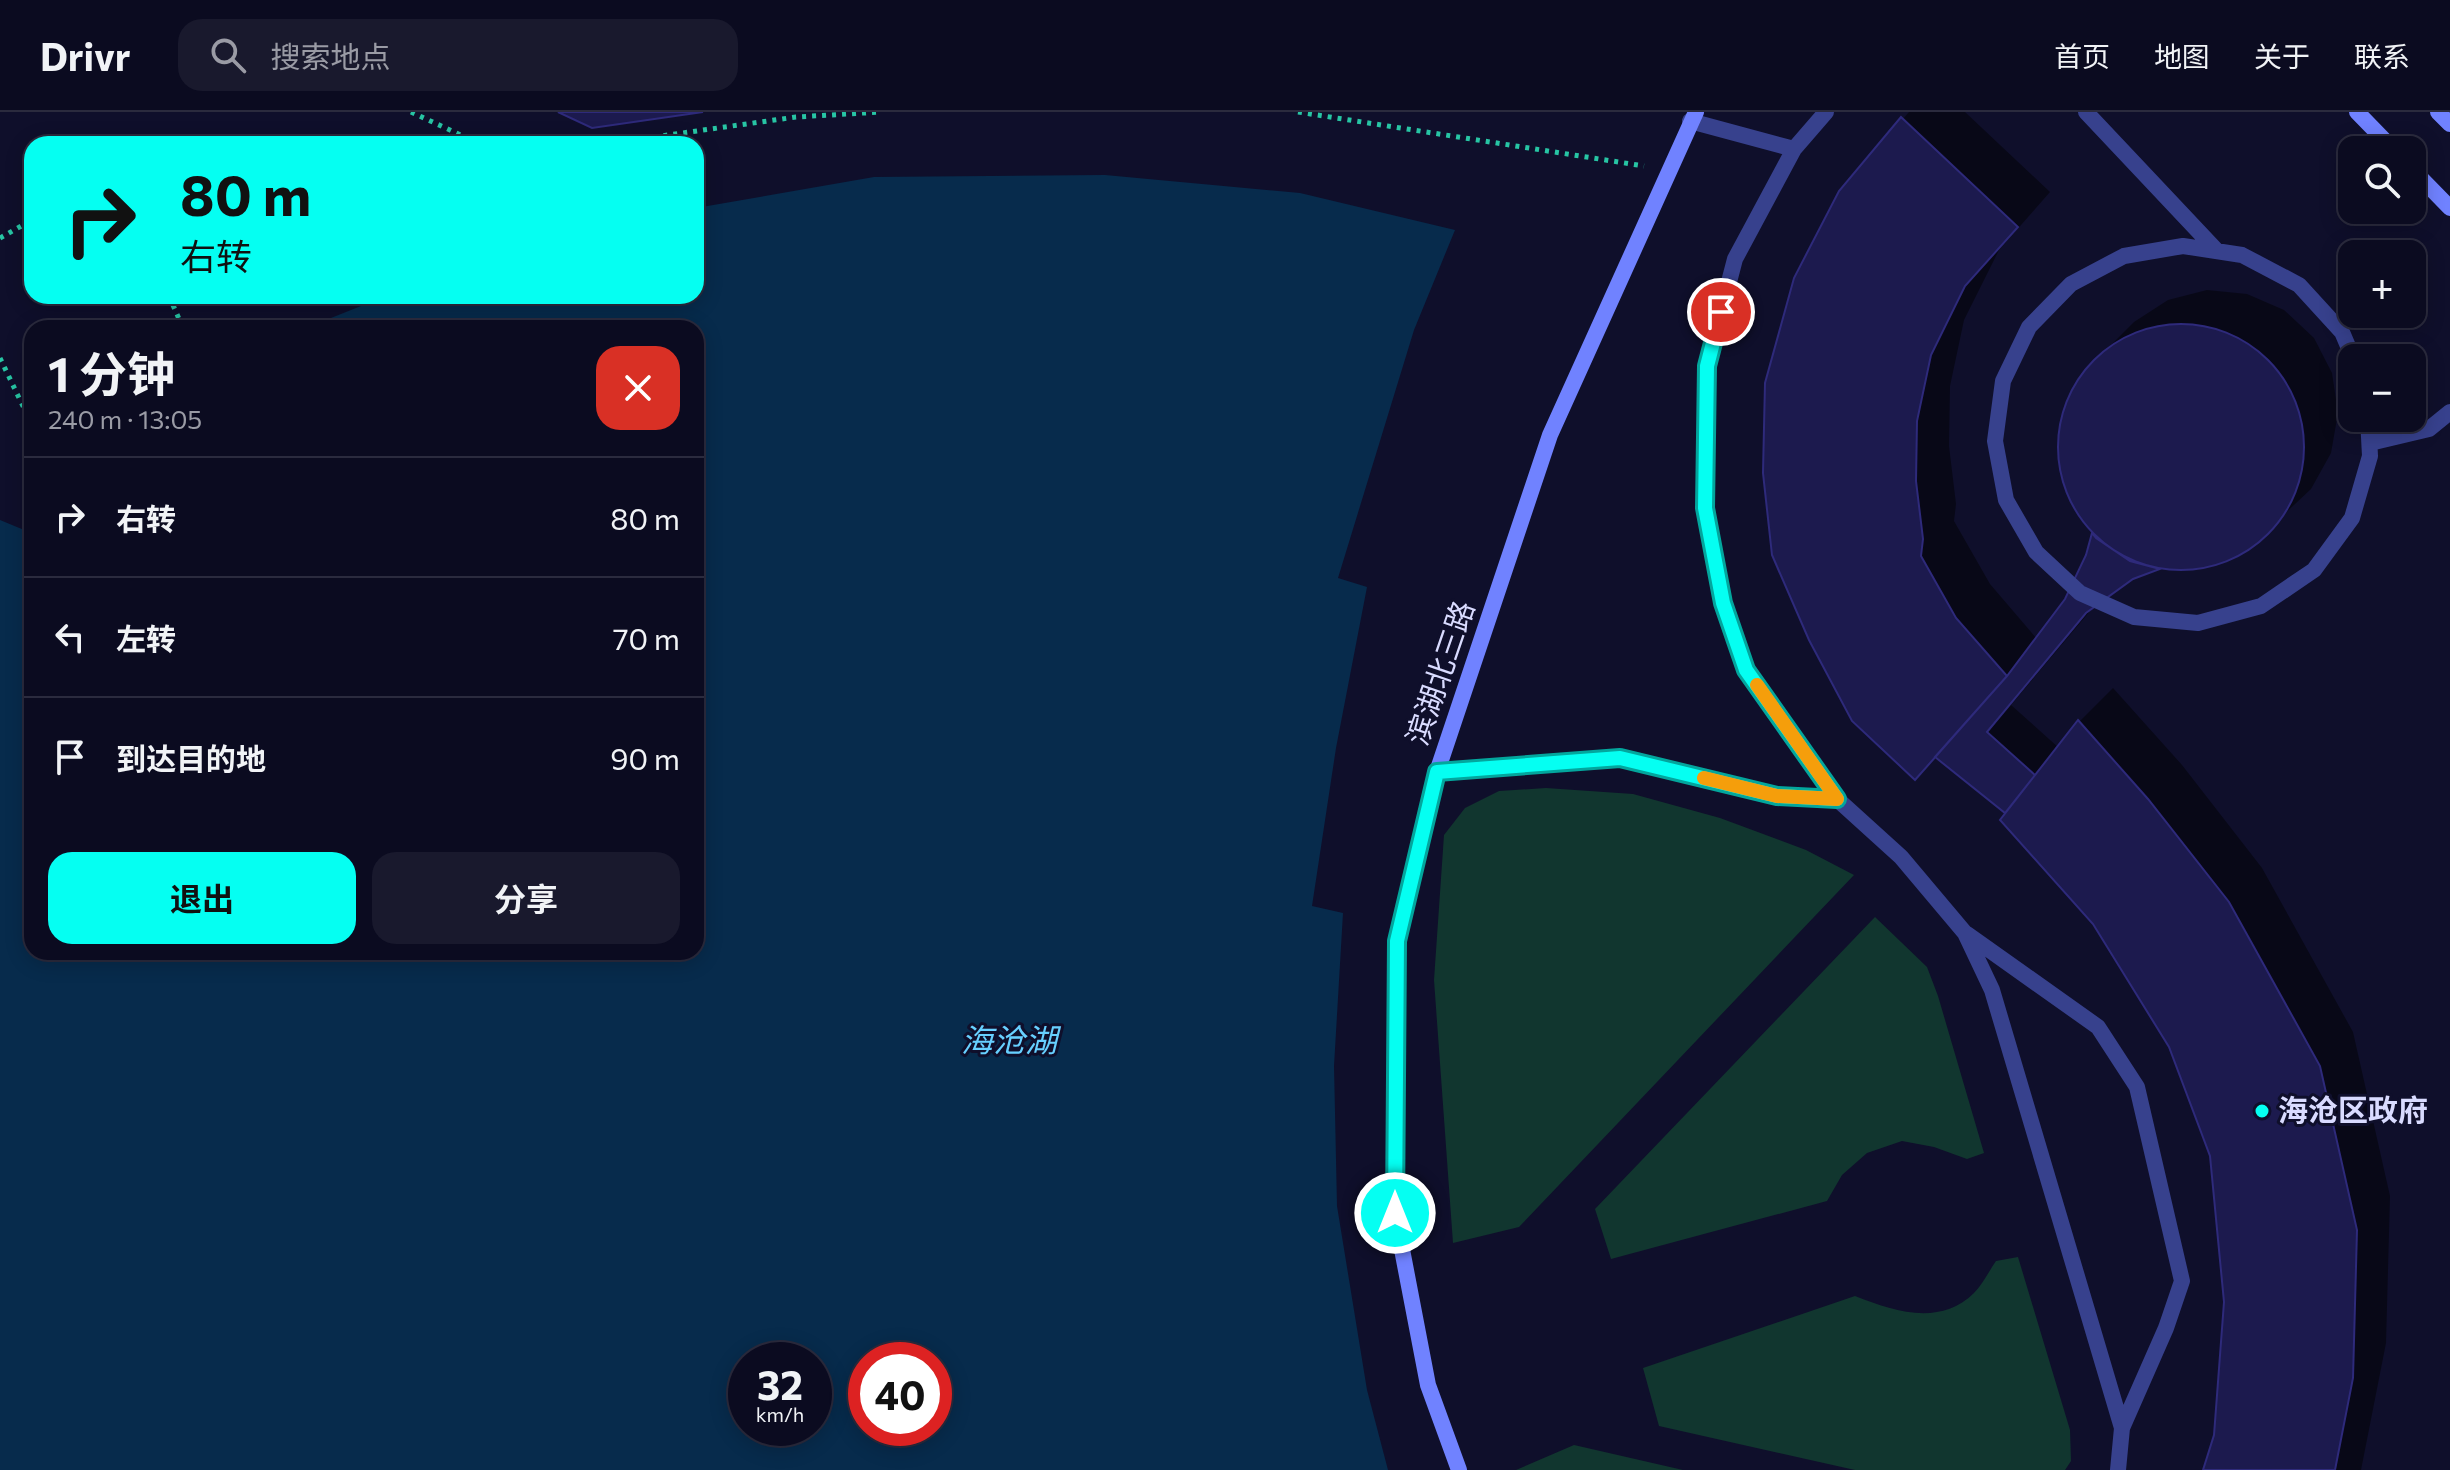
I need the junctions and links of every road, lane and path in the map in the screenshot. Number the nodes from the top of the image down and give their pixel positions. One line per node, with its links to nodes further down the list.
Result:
1 (411, 112): 10 (path)
2 (881, 112): 11 (path)
3 (1298, 112): 14 (path)
4 (1826, 112): 13 (lane)
5 (2086, 112): 19 (lane)
6 (2357, 112): 12 (street)
7 (2438, 112): 9 (street)
8 (1693, 116): 13 (lane); 14 (street, 滨湖北三路)
9 (2450, 124)
10 (463, 136)
11 (661, 136)
12 (2380, 136)
13 (1794, 149): 27 (lane)
14 (1668, 170): 26 (street, 滨湖北三路)
15 (2426, 183): 16 (street)
16 (2450, 208)
17 (24, 224): 18 (path)
18 (0, 238)
19 (2217, 251): 20 (lane); 25 (lane)
20 (2347, 344)
21 (0, 358): 22 (path)
22 (24, 408)
23 (2450, 412): 25 (lane)
24 (2369, 432): 25 (lane)
25 (2370, 443)
26 (1437, 772): 27 (lane); 30 (street, 滨湖北三路)
27 (1837, 799): 28 (lane)
28 (1965, 933): 29 (lane); 29 (lane)
29 (2122, 1428): 31 (lane)
30 (1459, 1470)
31 (2118, 1470)

